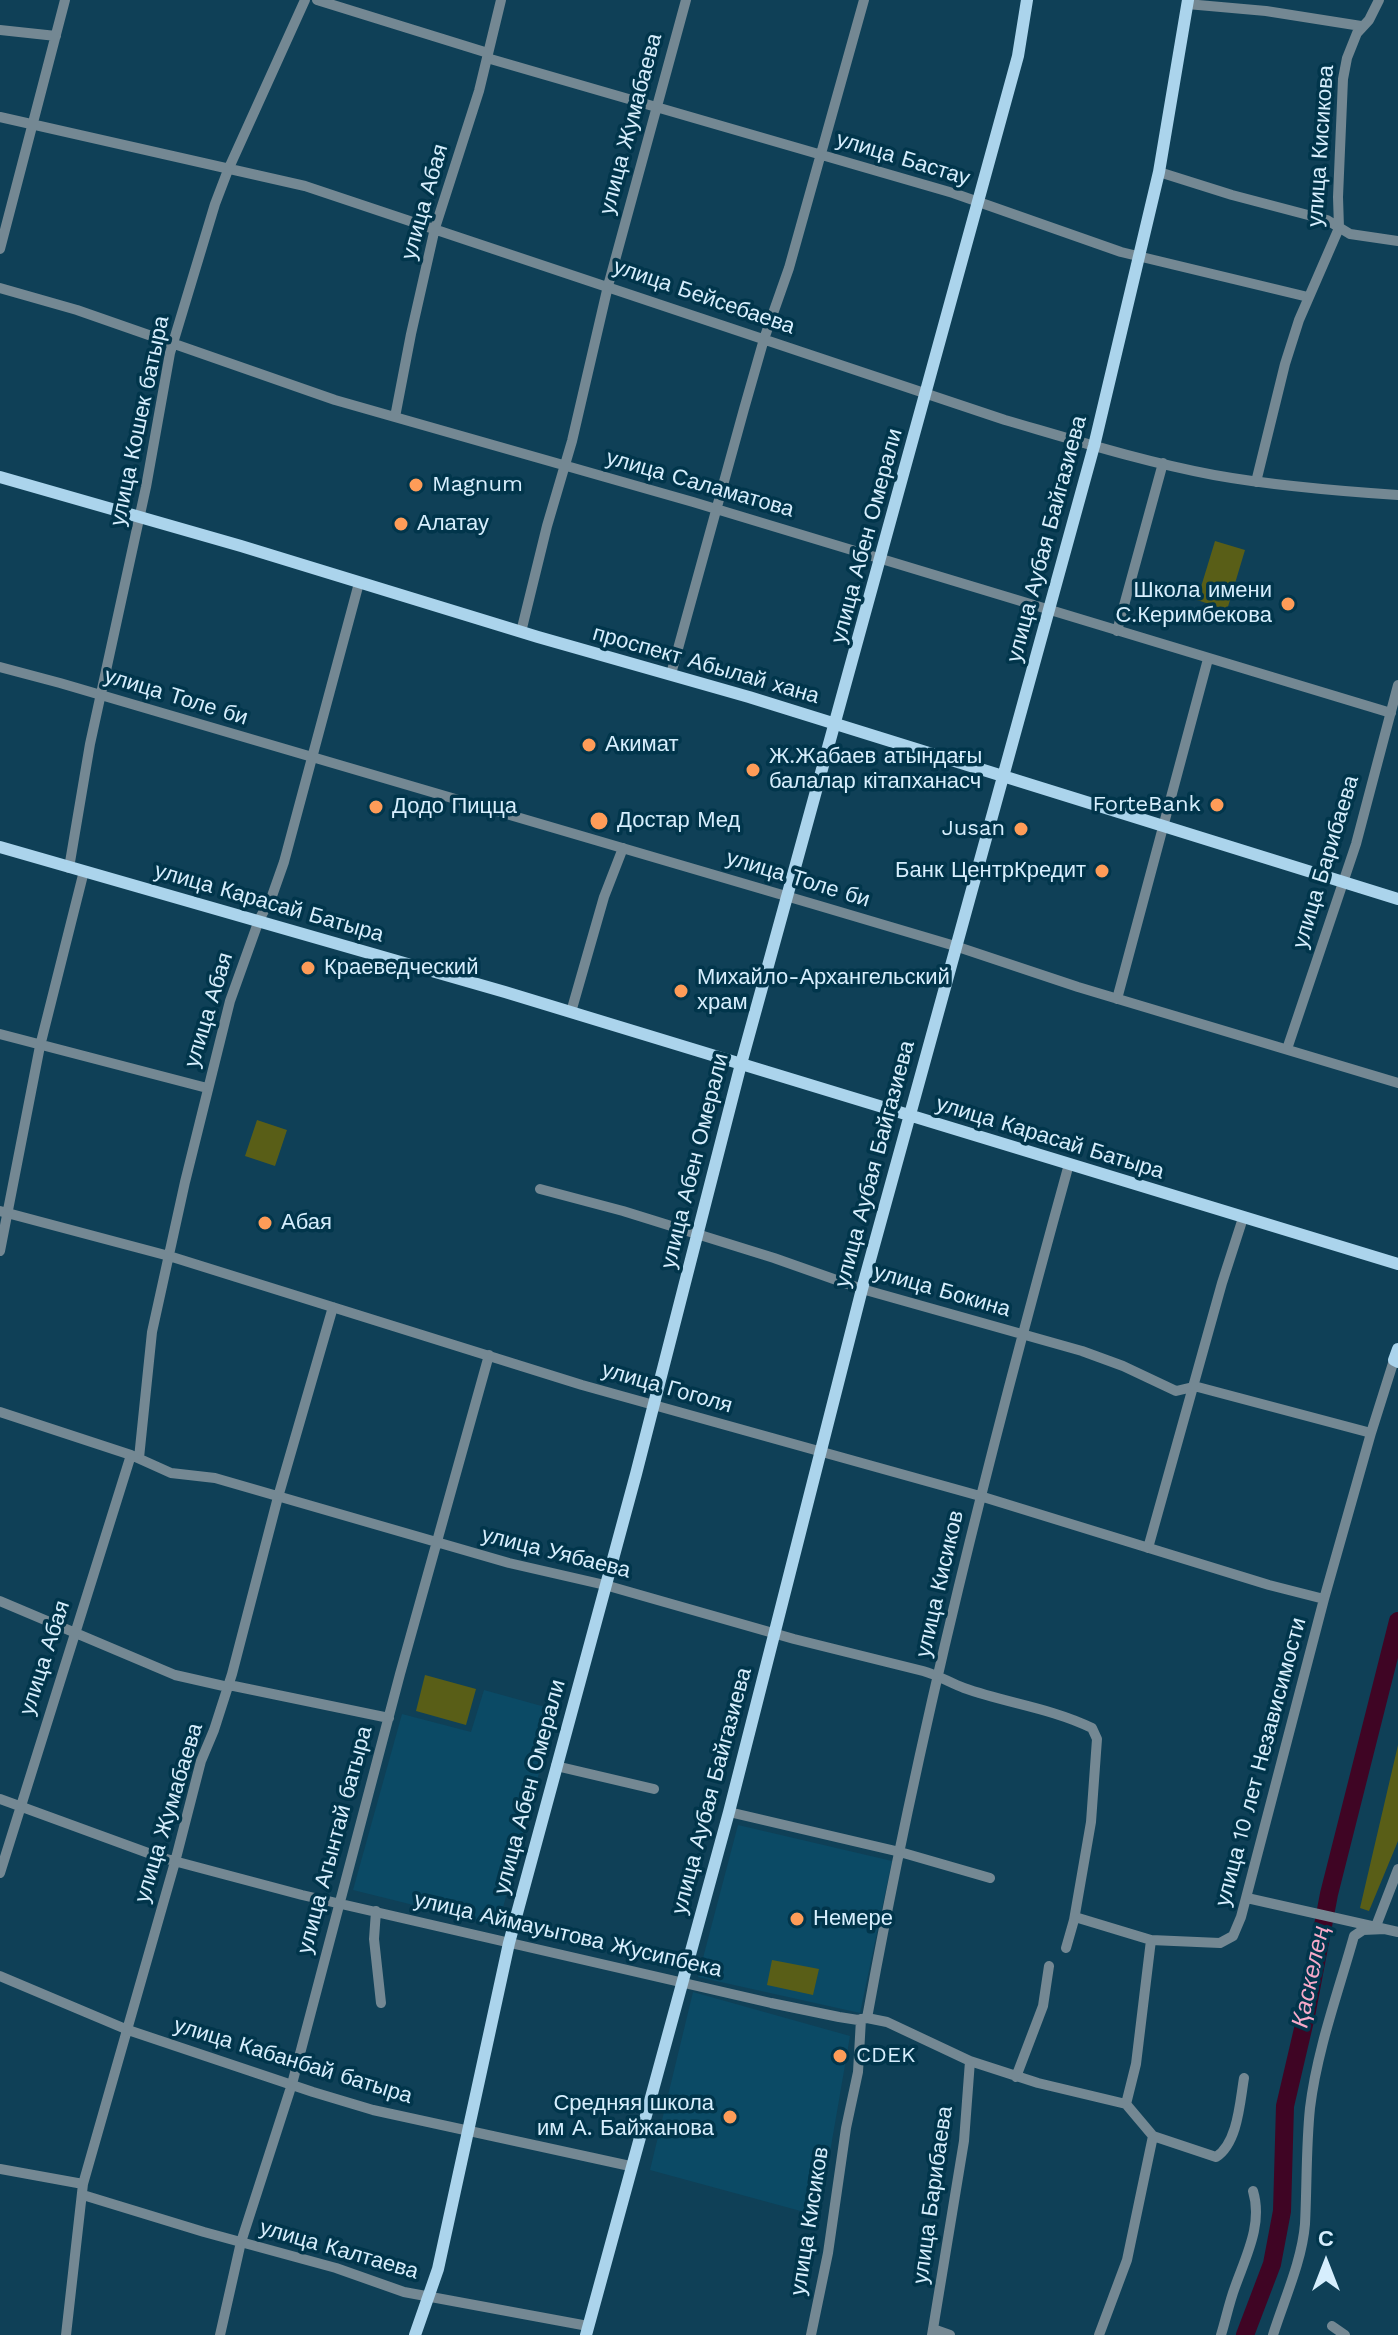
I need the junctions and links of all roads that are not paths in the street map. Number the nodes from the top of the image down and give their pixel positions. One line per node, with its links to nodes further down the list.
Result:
1 (65, 0): 12 (street)
2 (305, 0): 18 (street, улица Кошек батыра)
3 (317, 0): 13 (street, улица Бастау)
4 (501, 0): 13 (street, улица Абая)
5 (686, 0): 14 (street, улица Жумабаева)
6 (864, 0): 17 (street)
7 (1379, 0): 10 (street, улица Кисикова)
8 (1023, 1): 20 (main road, улица Абен Омерали)
9 (1188, 2): 10 (street); 19 (main road, улица Аубая Байгазиева)
10 (1361, 26): 22 (street, улица Кисикова)
11 (0, 30): 12 (street)
12 (56, 36): 16 (street)
13 (487, 56): 14 (street, улица Бастау); 21 (street, улица Абая)
14 (658, 110): 17 (street, улица Бастау); 26 (street, улица Жумабаева)
15 (0, 117): 16 (street, улица Бейсебаева)
16 (31, 122): 18 (street, улица Бейсебаева); 24 (street)
17 (820, 155): 20 (street, улица Бастау); 29 (street)
18 (228, 170): 21 (street, улица Бейсебаева); 30 (street, улица Кошек батыра)
19 (1159, 172): 22 (street); 25 (main road, улица Аубая Байгазиева)
20 (977, 202): 25 (street, улица Бастау); 31 (main road, улица Абен Омерали)
21 (435, 228): 26 (street, улица Бейсебаева); 32 (street, улица Абая)
22 (1339, 228): 23 (street); 28 (street, улица Кисикова)
23 (1398, 241)
24 (0, 249)
25 (1140, 256): 28 (street, улица Бастау); 33 (main road, улица Аубая Байгазиева)
26 (608, 286): 29 (street, улица Бейсебаева); 35 (street, улица Жумабаева)
27 (0, 288): 30 (street, улица Саламатова)
28 (1308, 297): 37 (street, улица Кисикова)
29 (764, 339): 31 (street, улица Бейсебаева); 39 (street)
30 (172, 345): 32 (street, улица Саламатова); 40 (street, улица Кошек батыра)
31 (926, 393): 33 (street, улица Бейсебаева); 41 (main road, улица Абен Омерали)
32 (395, 417): 35 (street, улица Саламатова)
33 (1094, 446): 34 (street, улица Бейсебаева); 43 (main road, улица Аубая Байгазиева)
34 (1163, 463): 37 (street, улица Бейсебаева); 44 (street)
35 (565, 466): 39 (street, улица Саламатова); 45 (street, улица Жумабаева)
36 (0, 477): 40 (main road, проспект Абылай хана)
37 (1256, 482): 38 (street, улица Бейсебаева)
38 (1398, 495)
39 (717, 509): 41 (street, улица Саламатова); 48 (street)
40 (139, 518): 42 (main road, проспект Абылай хана); 50 (street, улица Кошек батыра)
41 (879, 559): 43 (street, улица Саламатова); 52 (main road, улица Абен Омерали)
42 (359, 583): 45 (main road, проспект Абылай хана); 53 (street, улица Абая)
43 (1048, 609): 44 (street, улица Саламатова); 54 (main road, улица Аубая Байгазиева)
44 (1117, 631): 46 (street, улица Саламатова)
45 (521, 632): 48 (main road, проспект Абылай хана)
46 (1208, 659): 51 (street, улица Саламатова); 55 (street)
47 (0, 667): 50 (street, улица Толе би)
48 (671, 674): 52 (main road, проспект Абылай хана)
49 (1398, 685): 51 (street, улица Барибаева)
50 (101, 695): 53 (street, улица Толе би); 58 (street, улица Кошек батыра)
51 (1391, 713): 60 (street, улица Барибаева)
52 (836, 724): 54 (main road, проспект Абылай хана); 61 (main road, улица Абен Омерали)
53 (313, 758): 57 (street, улица Толе би); 63 (street, улица Абая)
54 (1002, 776): 55 (main road, проспект Абылай хана); 64 (main road, улица Аубая Байгазиева)
55 (1162, 827): 60 (main road, проспект Абылай хана); 65 (street)
56 (0, 847): 58 (main road, улица Карасай Батыра)
57 (623, 848): 61 (street, улица Толе би); 66 (street)
58 (69, 868): 59 (main road, улица Карасай Батыра)
59 (84, 871): 63 (main road, улица Карасай Батыра); 68 (street)
60 (1342, 883): 62 (main road, проспект Абылай хана); 69 (street, улица Барибаева)
61 (786, 896): 64 (street, улица Толе би); 70 (main road, улица Абен Омерали)
62 (1398, 899)
63 (259, 920): 66 (main road, улица Карасай Батыра); 72 (street, улица Абая)
64 (955, 946): 65 (street, улица Толе би); 73 (main road, улица Аубая Байгазиева)
65 (1117, 999): 69 (street, улица Толе би)
66 (571, 1012): 70 (main road, улица Карасай Батыра)
67 (0, 1034): 68 (street)
68 (40, 1046): 72 (street); 76 (street)
69 (1287, 1049): 71 (street, улица Толе би)
70 (741, 1064): 73 (main road, улица Карасай Батыра); 78 (main road, улица Абен Омерали)
71 (1398, 1083)
72 (207, 1088): 80 (street, улица Абая)
73 (909, 1116): 74 (main road, улица Карасай Батыра); 82 (main road, улица Аубая Байгазиева)
74 (1069, 1164): 77 (main road, улица Карасай Батыра); 84 (street, улица Кисиков)
75 (540, 1189): 78 (street, улица Бокина)
76 (3, 1212): 79 (street); 80 (street, улица Гоголя)
77 (1243, 1218): 81 (main road, улица Карасай Батыра); 87 (street)
78 (697, 1234): 82 (street, улица Бокина); 88 (main road, улица Абен Омерали)
79 (0, 1251)
80 (169, 1256): 83 (street, улица Гоголя); 92 (street, улица Абая)
81 (1398, 1264)
82 (862, 1289): 84 (street, улица Бокина); 91 (main road, улица Аубая Байгазиева)
83 (333, 1307): 85 (street, улица Гоголя); 94 (street, улица Жумабаева)
84 (1023, 1334): 87 (street, улица Бокина); 93 (street, улица Кисиков)
85 (489, 1355): 88 (street, улица Гоголя); 95 (street, улица Агынтай батыра)
86 (1397, 1357): 90 (street, улица 10 лет Независимости)
87 (1194, 1386): 90 (street, улица Бокина); 96 (street)
88 (653, 1405): 91 (street, улица Гоголя); 97 (main road, улица Абен Омерали)
89 (0, 1412): 92 (street, улица Уябаева)
90 (1371, 1433): 98 (street, улица 10 лет Независимости)
91 (820, 1452): 93 (street, улица Гоголя); 101 (main road, улица Аубая Байгазиева)
92 (135, 1457): 94 (street, улица Уябаева); 100 (street, улица Абая)
93 (980, 1496): 96 (street, улица Гоголя); 102 (street, улица Кисиков)
94 (278, 1497): 95 (street, улица Уябаева); 103 (street, улица Жумабаева)
95 (438, 1542): 97 (street, улица Уябаева); 104 (street, улица Агынтай батыра)
96 (1148, 1548): 98 (street, улица Гоголя)
97 (605, 1585): 101 (street, улица Уябаева); 105 (main road, улица Абен Омерали)
98 (1324, 1599): 115 (street, улица 10 лет Независимости)
99 (0, 1601): 100 (street)
100 (74, 1632): 103 (street); 108 (street, улица Абая)
101 (775, 1632): 102 (street, улица Уябаева); 109 (main road, улица Аубая Байгазиева)
102 (939, 1676): 110 (street, улица Кисиков); 118 (street, улица Уябаева)
103 (229, 1686): 104 (street); 111 (street, улица Жумабаева)
104 (389, 1718): 116 (street, улица Агынтай батыра)
105 (556, 1766): 106 (street); 122 (main road, улица Абен Омерали)
106 (654, 1789)
107 (0, 1799): 108 (street, улица Аймауытова Жусипбека)
108 (19, 1806): 111 (street, улица Аймауытова Жусипбека); 113 (street, улица Абая)
109 (729, 1812): 110 (street); 126 (main road, улица Аубая Байгазиева)
110 (900, 1852): 114 (street); 128 (street, улица Кисиков)
111 (175, 1862): 116 (street, улица Аймауытова Жусипбека); 129 (street, улица Жумабаева)
112 (1398, 1869): 119 (street)
113 (0, 1873)
114 (990, 1878)
115 (1247, 1898): 119 (street); 121 (street, улица 10 лет Независимости)
116 (339, 1903): 117 (street, улица Аймауытова Жусипбека); 133 (street, улица Агынтай батыра)
117 (376, 1911): 122 (street, улица Аймауытова Жусипбека); 127 (street)
118 (1075, 1917): 121 (street); 123 (street)
119 (1380, 1928): 120 (street); 153 (street)
120 (1398, 1932)
121 (1151, 1940): 134 (street)
122 (509, 1943): 126 (street, улица Аймауытова Жусипбека); 135 (main road, улица Абен Омерали)
123 (1066, 1948)
124 (1049, 1966): 131 (street)
125 (0, 1976): 129 (street, улица Кабанбай батыра)
126 (682, 1982): 128 (street, улица Аймауытова Жусипбека); 137 (main road, улица Аубая Байгазиева)
127 (381, 2003)
128 (864, 2018): 130 (street, улица Аймауытова Жусипбека); 149 (street, улица Кисиков)
129 (128, 2030): 133 (street, улица Кабанбай батыра); 139 (street, улица Жумабаева)
130 (970, 2061): 131 (street, улица Аймауытова Жусипбека); 145 (street, улица Барибаева)
131 (1016, 2077): 134 (street, улица Аймауытова Жусипбека)
132 (1244, 2078): 136 (street)
133 (292, 2084): 135 (street, улица Кабанбай батыра); 141 (street, улица Агынтай батыра)
134 (1126, 2104): 136 (street)
135 (467, 2129): 137 (street, улица Кабанбай батыра); 142 (main road, улица Абен Омерали)
136 (1153, 2136): 151 (street)
137 (630, 2166): 144 (main road, улица Аубая Байгазиева)
138 (0, 2169): 139 (street, улица Калтаева)
139 (83, 2190): 141 (street, улица Калтаева); 146 (street, улица Жумабаева)
140 (1253, 2191): 152 (street)
141 (241, 2242): 142 (street, улица Калтаева); 147 (street, улица Агынтай батыра)
142 (430, 2296): 144 (street, улица Калтаева); 148 (main road, улица Абен Омерали)
143 (1332, 2326): 154 (street)
144 (587, 2330)
145 (932, 2332): 150 (street)
146 (66, 2335)
147 (220, 2335)
148 (415, 2335)
149 (811, 2335)
150 (950, 2335)
151 (1099, 2335)
152 (1221, 2335)
153 (1273, 2335)
154 (1345, 2335)

